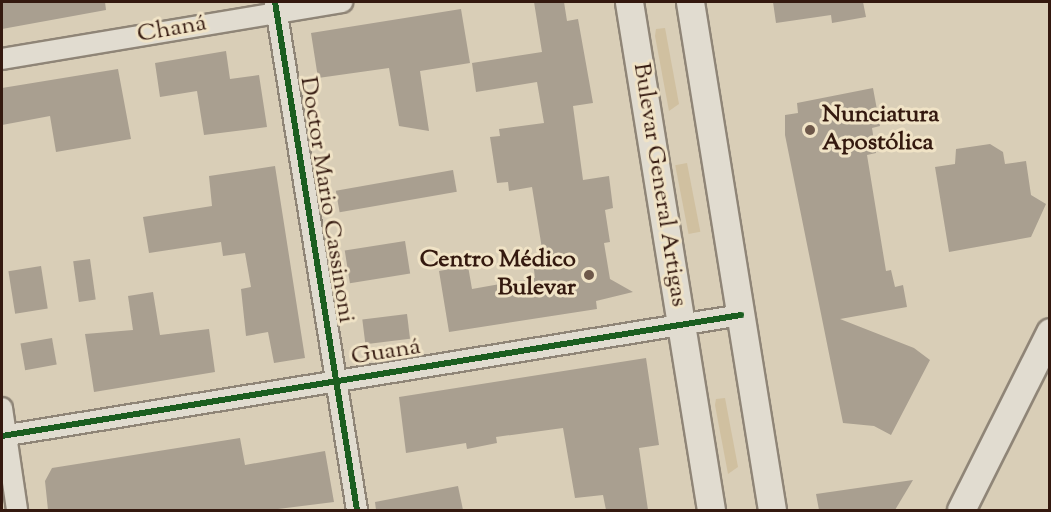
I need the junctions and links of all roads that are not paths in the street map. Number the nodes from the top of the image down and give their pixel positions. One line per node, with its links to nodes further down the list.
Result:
1 (342, 2): 4 (street, Chaná)
2 (629, 2): 7 (main road, Bulevar General Artigas)
3 (690, 2): 6 (main road)
4 (276, 7): 5 (street, Chaná); 9 (street, Doctor Mario Cassinoni)
5 (2, 59)
6 (741, 315): 7 (street, Guaná); 15 (main road)
7 (681, 324): 9 (street, Guaná); 14 (main road, Bulevar General Artigas)
8 (1050, 332): 16 (main road)
9 (336, 379): 11 (street, Guaná); 13 (street, Doctor Mario Cassinoni)
10 (2, 408): 11 (street)
11 (4, 436): 12 (street)
12 (17, 510)
13 (357, 510)
14 (711, 510)
15 (772, 510)
16 (961, 510)

